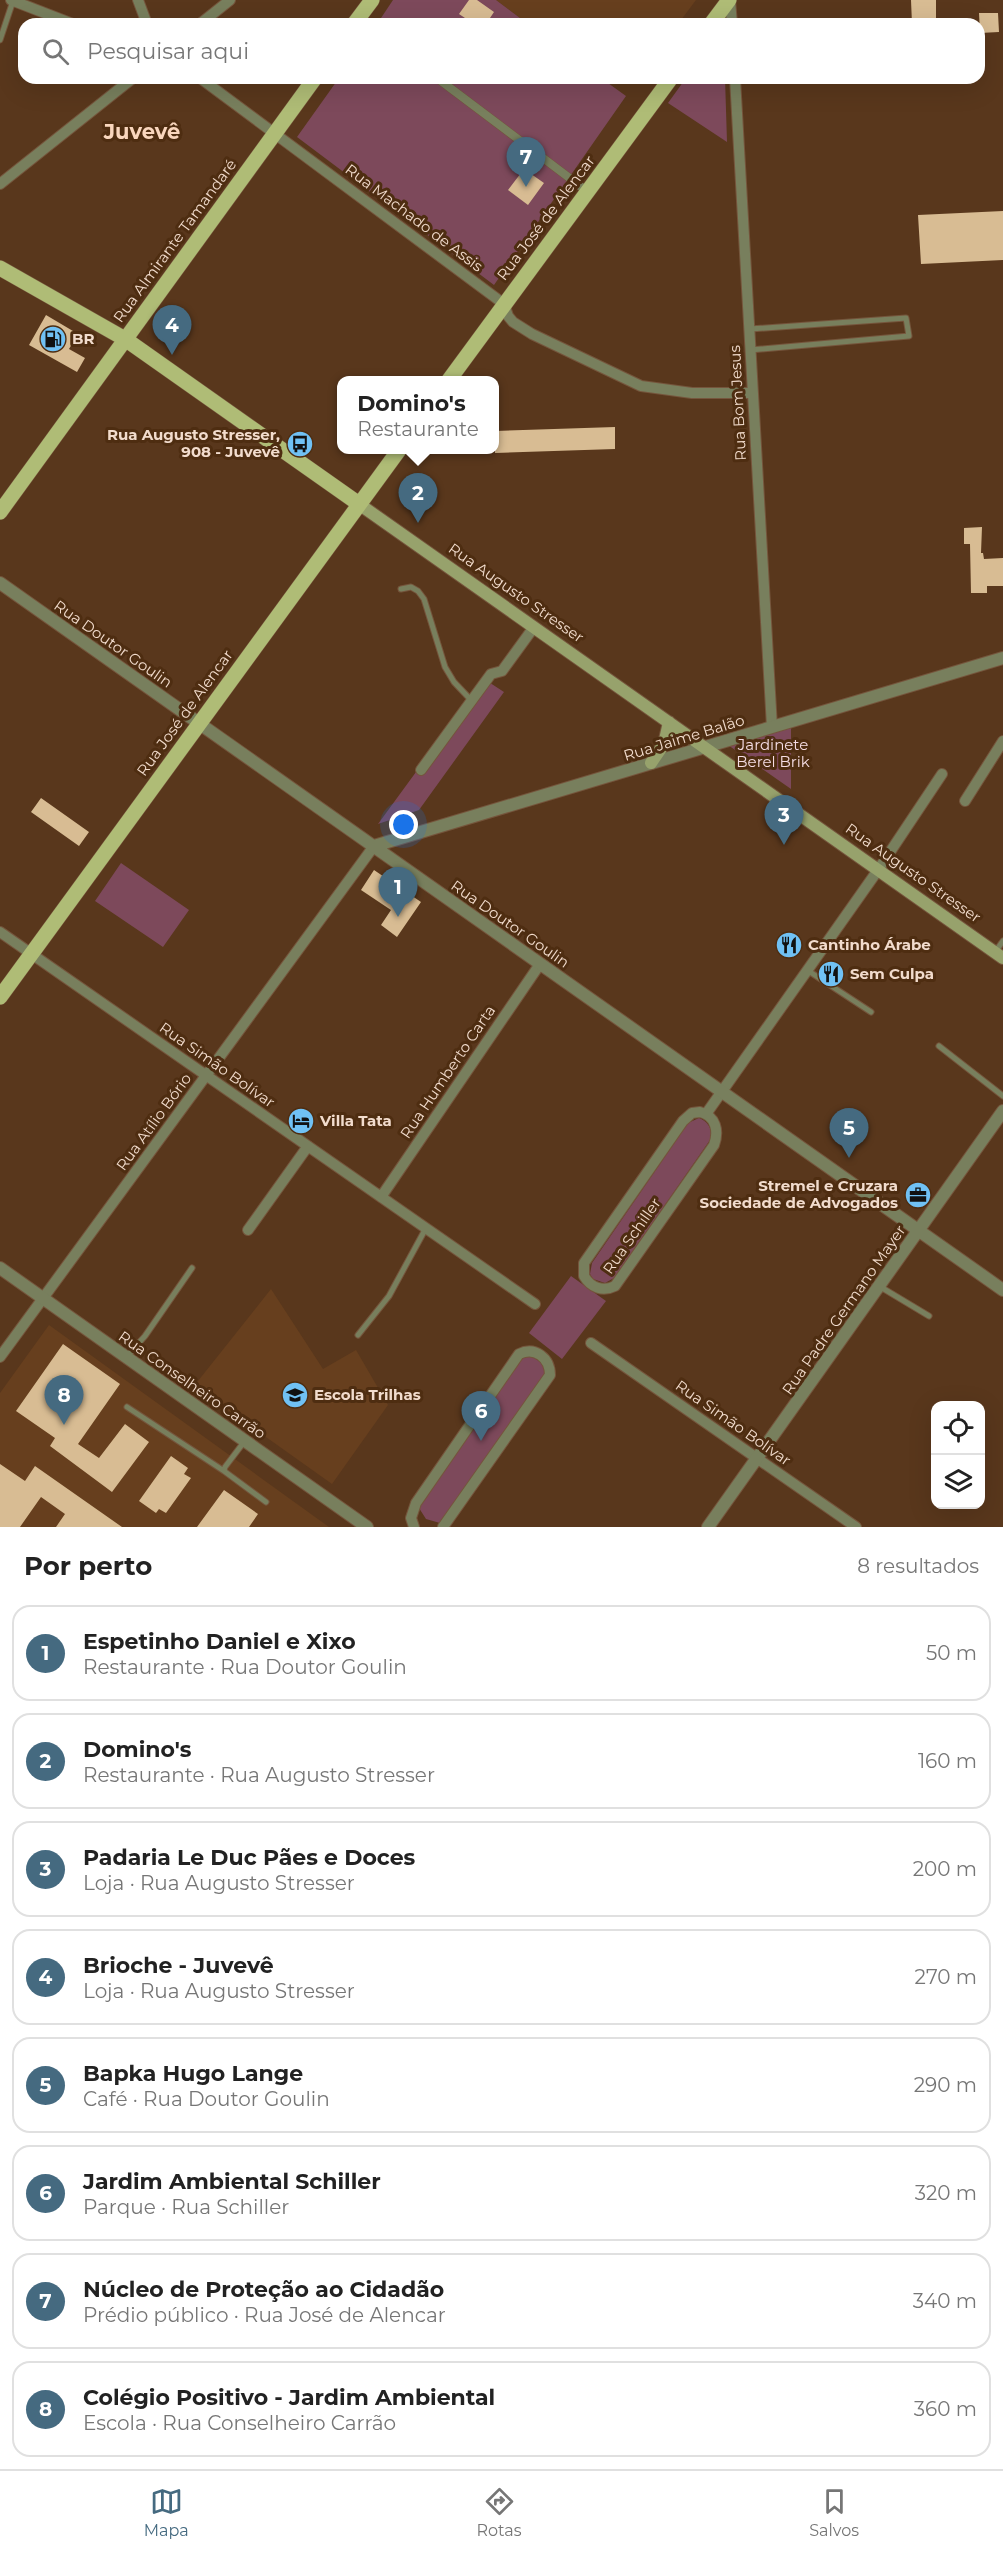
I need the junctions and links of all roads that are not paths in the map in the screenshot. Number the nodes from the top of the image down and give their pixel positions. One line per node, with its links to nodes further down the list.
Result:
1 (138, 0): 7 (street)
2 (230, 0): 8 (street)
3 (372, 0): 9 (main road)
4 (730, 0): 10 (main road); 11 (street)
5 (12, 1): 6 (street); 12 (lane)
6 (57, 18)
7 (145, 18)
8 (208, 18)
9 (358, 18)
10 (716, 18)
11 (732, 18)
12 (0, 40)
13 (125, 84): 20 (street)
14 (208, 84): 19 (street, Rua Machado de Assis)
15 (311, 84): 19 (main road, Rua Almirante Tamandaré)
16 (445, 84): 21 (street)
17 (667, 84): 21 (main road, Rua José de Alencar)
18 (735, 84): 24 (street, Rua Bom Jesus)
19 (275, 134): 23 (street, Rua Machado de Assis); 25 (main road, Rua Almirante Tamandaré)
20 (0, 184)
21 (588, 192): 23 (main road, Rua José de Alencar)
22 (2, 273): 25 (main road, Rua Augusto Stresser)
23 (504, 304): 27 (main road, Rua José de Alencar); 28 (street, Rua Machado de Assis)
24 (750, 329): 26 (street, Rua Bom Jesus); 26 (lane)
25 (125, 339): 30 (main road, Rua Augusto Stresser); 31 (main road, Rua Almirante Tamandaré)
26 (750, 350): 28 (street, Rua Bom Jesus)
27 (453, 376)
28 (752, 393): 39 (street, Rua Bom Jesus)
29 (396, 454): 30 (main road, Rua José de Alencar)
30 (359, 504): 34 (main road, Rua Augusto Stresser); 38 (main road, Rua José de Alencar)
31 (0, 512)
32 (0, 583): 38 (street, Rua Doutor Goulin)
33 (401, 590): 36 (lane)
34 (534, 627): 36 (street); 37 (main road, Rua Augusto Stresser)
35 (1003, 658): 39 (street, Rua Jaime Balão)
36 (471, 700): 43 (street)
37 (669, 722): 41 (main road, Rua Augusto Stresser); 42 (main road)
38 (199, 723): 46 (street, Rua Doutor Goulin); 50 (main road, Rua José de Alencar)
39 (772, 727): 41 (street, Rua Jaime Balão)
40 (1003, 741): 45 (street)
41 (704, 747): 42 (street, Rua Jaime Balão); 47 (main road, Rua Augusto Stresser)
42 (651, 763): 46 (street, Rua Jaime Balão)
43 (421, 770)
44 (942, 774): 47 (street)
45 (965, 801)
46 (374, 846): 52 (street, Rua Doutor Goulin); 57 (street, Rua Atílio Bório)
47 (878, 870): 51 (main road, Rua Augusto Stresser); 53 (street)
48 (0, 932): 50 (street, Rua Simão Bolívar)
49 (1003, 941): 51 (lane)
50 (31, 954): 54 (main road, Rua José de Alencar); 57 (street, Rua Simão Bolívar)
51 (999, 955)
52 (540, 964): 58 (street, Rua Doutor Goulin); 63 (street, Rua Humberto Carta)
53 (807, 970): 55 (lane); 58 (street)
54 (0, 997)
55 (871, 1012)
56 (939, 1046): 59 (lane)
57 (206, 1075): 62 (street, Rua Simão Bolívar); 71 (street, Rua Atílio Bório)
58 (722, 1091): 61 (street); 66 (street, Rua Doutor Goulin)
59 (1003, 1096)
60 (1003, 1111): 66 (street, Rua Padre Germano Mayer)
61 (706, 1114): 61 (street, Rua Schiller)
62 (308, 1146): 63 (street, Rua Simão Bolívar); 65 (street)
63 (381, 1197): 64 (street, Rua Simão Bolívar)
64 (426, 1228): 72 (street, Rua Simão Bolívar); 74 (lane)
65 (248, 1230)
66 (919, 1230): 69 (street, Rua Padre Germano Mayer); 70 (street, Rua Doutor Goulin)
67 (0, 1268): 71 (street, Rua Conselheiro Carrão)
68 (192, 1268): 77 (lane)
69 (879, 1286): 73 (lane); 80 (street, Rua Padre Germano Mayer)
70 (1003, 1290)
71 (43, 1298): 76 (street, Rua Atílio Bório); 77 (street, Rua Conselheiro Carrão)
72 (535, 1304)
73 (929, 1316)
74 (358, 1335)
75 (591, 1343): 80 (street, Rua Simão Bolívar)
76 (0, 1357)
77 (127, 1357): 79 (street, Rua Conselheiro Carrão)
78 (127, 1407): 81 (lane)
79 (245, 1440): 81 (lane); 83 (street, Rua Conselheiro Carrão)
80 (757, 1458): 86 (street, Rua Padre Germano Mayer); 87 (street, Rua Simão Bolívar)
81 (224, 1471): 82 (lane)
82 (266, 1502)
83 (367, 1527)
84 (414, 1527): 85 (street)
85 (443, 1527)
86 (708, 1527)
87 (856, 1527)

